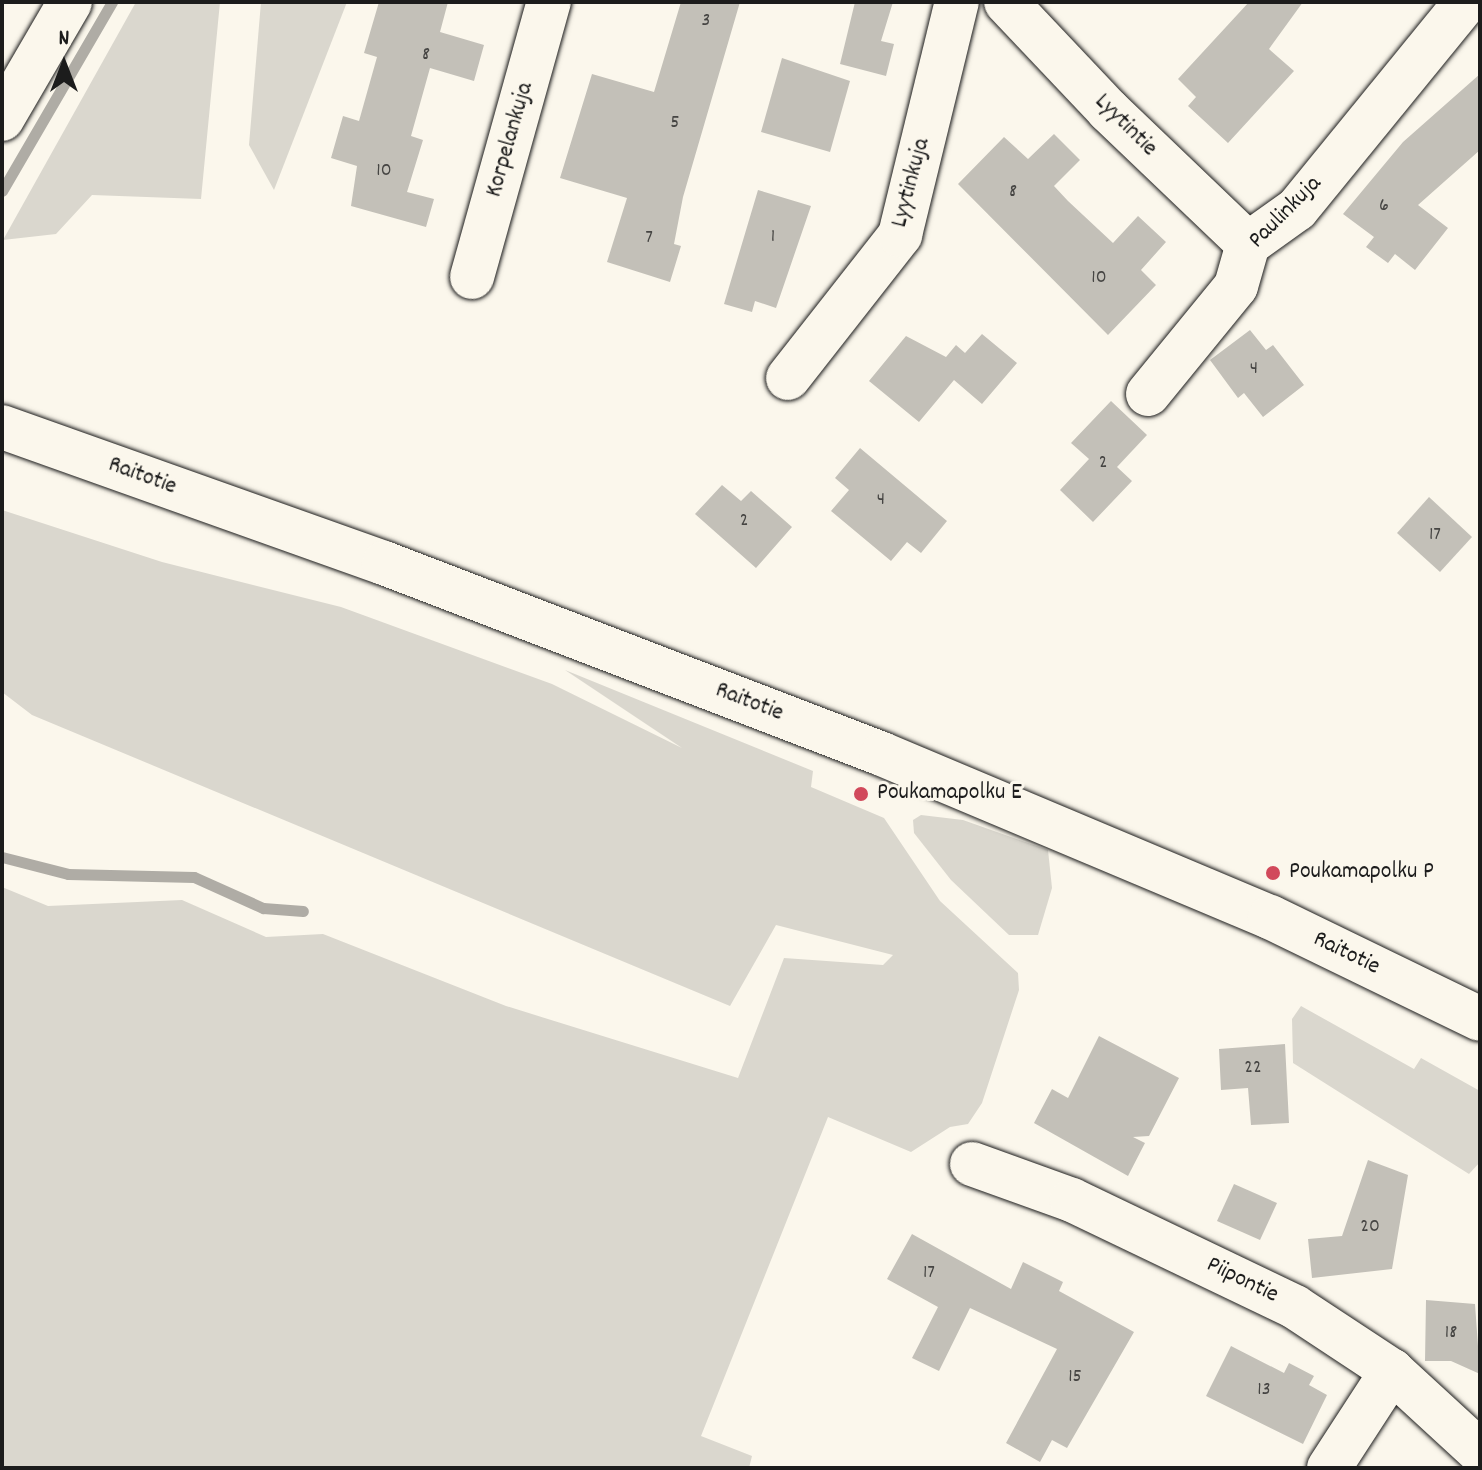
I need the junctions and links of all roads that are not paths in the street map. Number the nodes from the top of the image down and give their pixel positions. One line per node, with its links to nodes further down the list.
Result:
1 (70, 2): 6 (street)
2 (549, 2): 8 (street, Korpelankuja)
3 (957, 2): 9 (street, Lyytinkuja)
4 (1006, 2): 7 (street, Lyytintie)
5 (1466, 2): 7 (street, Paulinkuja)
6 (2, 119)
7 (1248, 244): 10 (street, Paulinkuja)
8 (472, 277)
9 (788, 378)
10 (1148, 394)
11 (2, 427): 12 (street, Raitotie)
12 (1480, 1019)
13 (972, 1164): 14 (street, Piipontie)
14 (1392, 1371): 15 (street, Piipontie); 16 (street)
15 (1480, 1452)
16 (1329, 1468)

